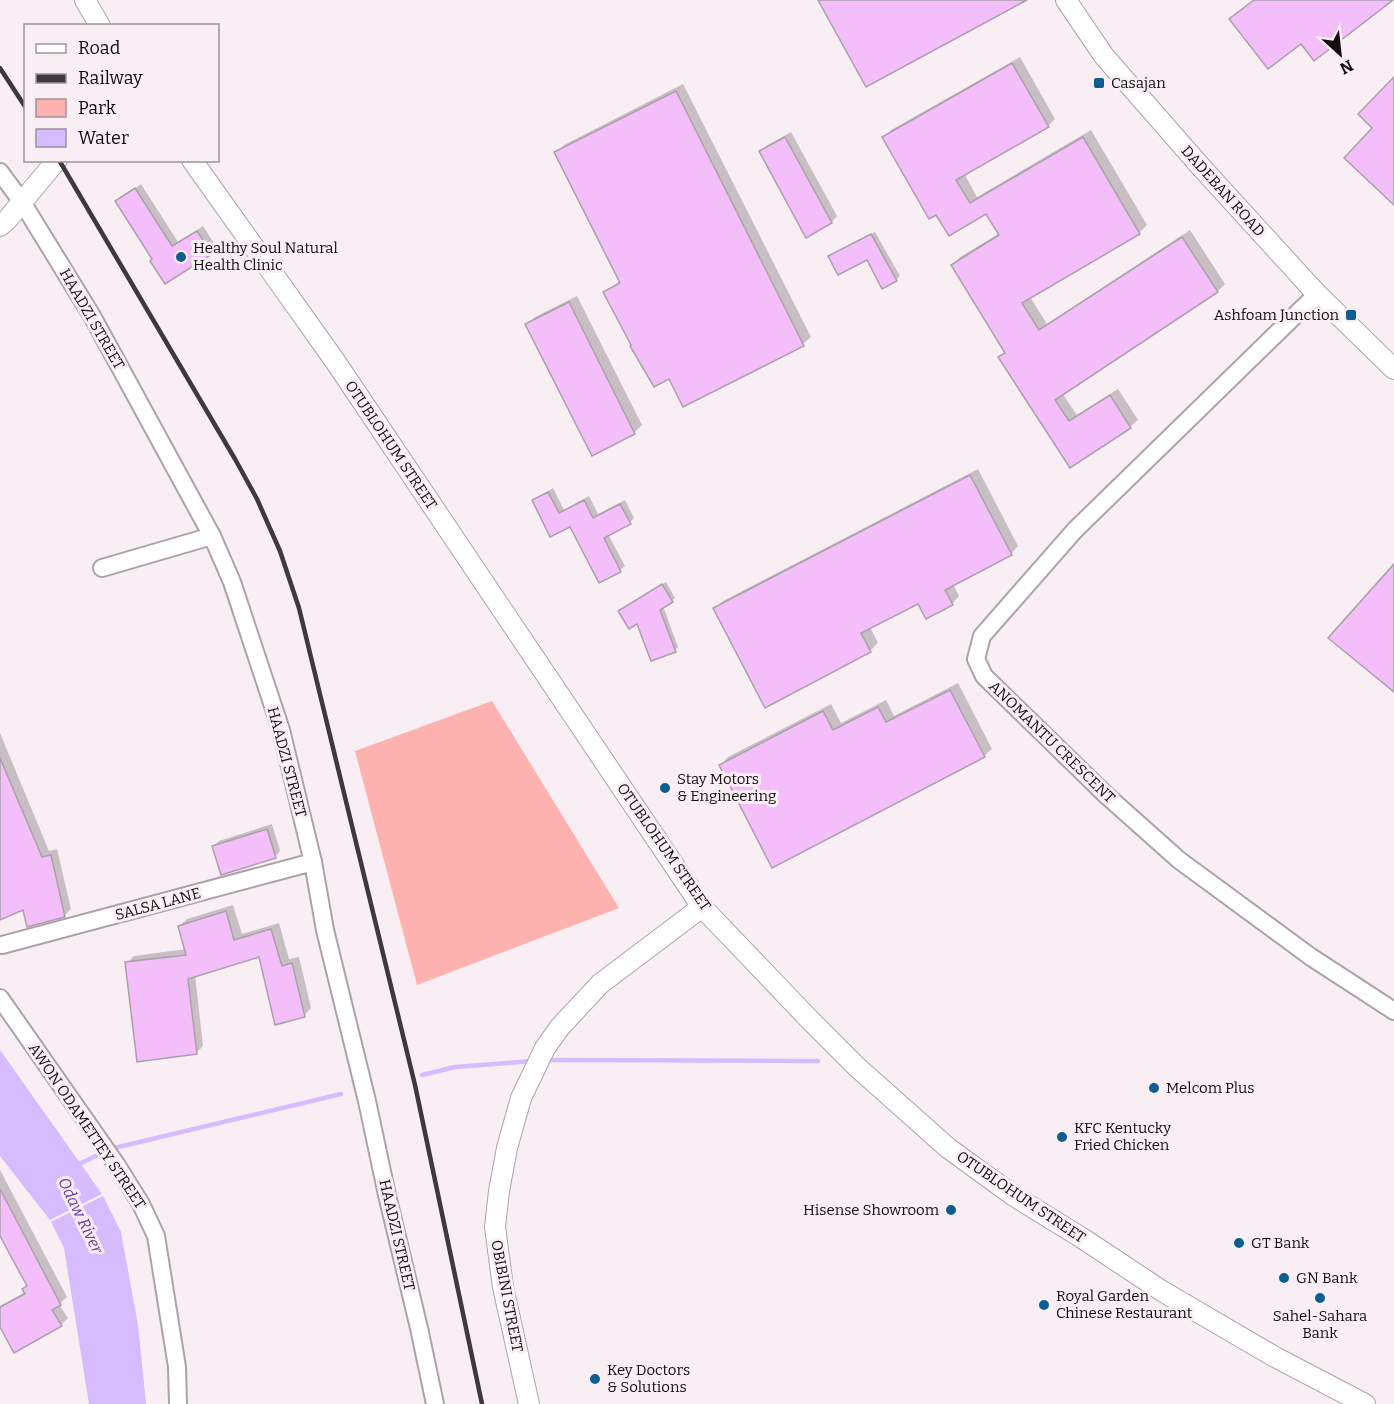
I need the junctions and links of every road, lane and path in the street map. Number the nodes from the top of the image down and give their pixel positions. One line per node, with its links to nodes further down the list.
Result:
1 (85, 0): 3 (street)
2 (1066, 0): 9 (street, DADEBAN ROAD)
3 (99, 24)
4 (55, 162): 7 (street)
5 (193, 162): 14 (street, OTUBLOHUM STREET)
6 (0, 172): 7 (street, HAADZI STREET)
7 (22, 202): 8 (street); 11 (street, HAADZI STREET)
8 (0, 226)
9 (1317, 294): 10 (street, DADEBAN ROAD); 17 (street, ANOMANTU CRESCENT)
10 (1394, 369)
11 (212, 536): 12 (street); 13 (street, HAADZI STREET)
12 (102, 568)
13 (313, 862): 15 (street, SALSA LANE); 19 (street, HAADZI STREET)
14 (702, 906): 20 (street, OBIBINI STREET); 21 (street, OTUBLOHUM STREET)
15 (2, 945)
16 (0, 998): 18 (street, AWON ODAMETTEY STREET)
17 (1394, 1011)
18 (178, 1404)
19 (435, 1404)
20 (529, 1404)
21 (1365, 1404)

